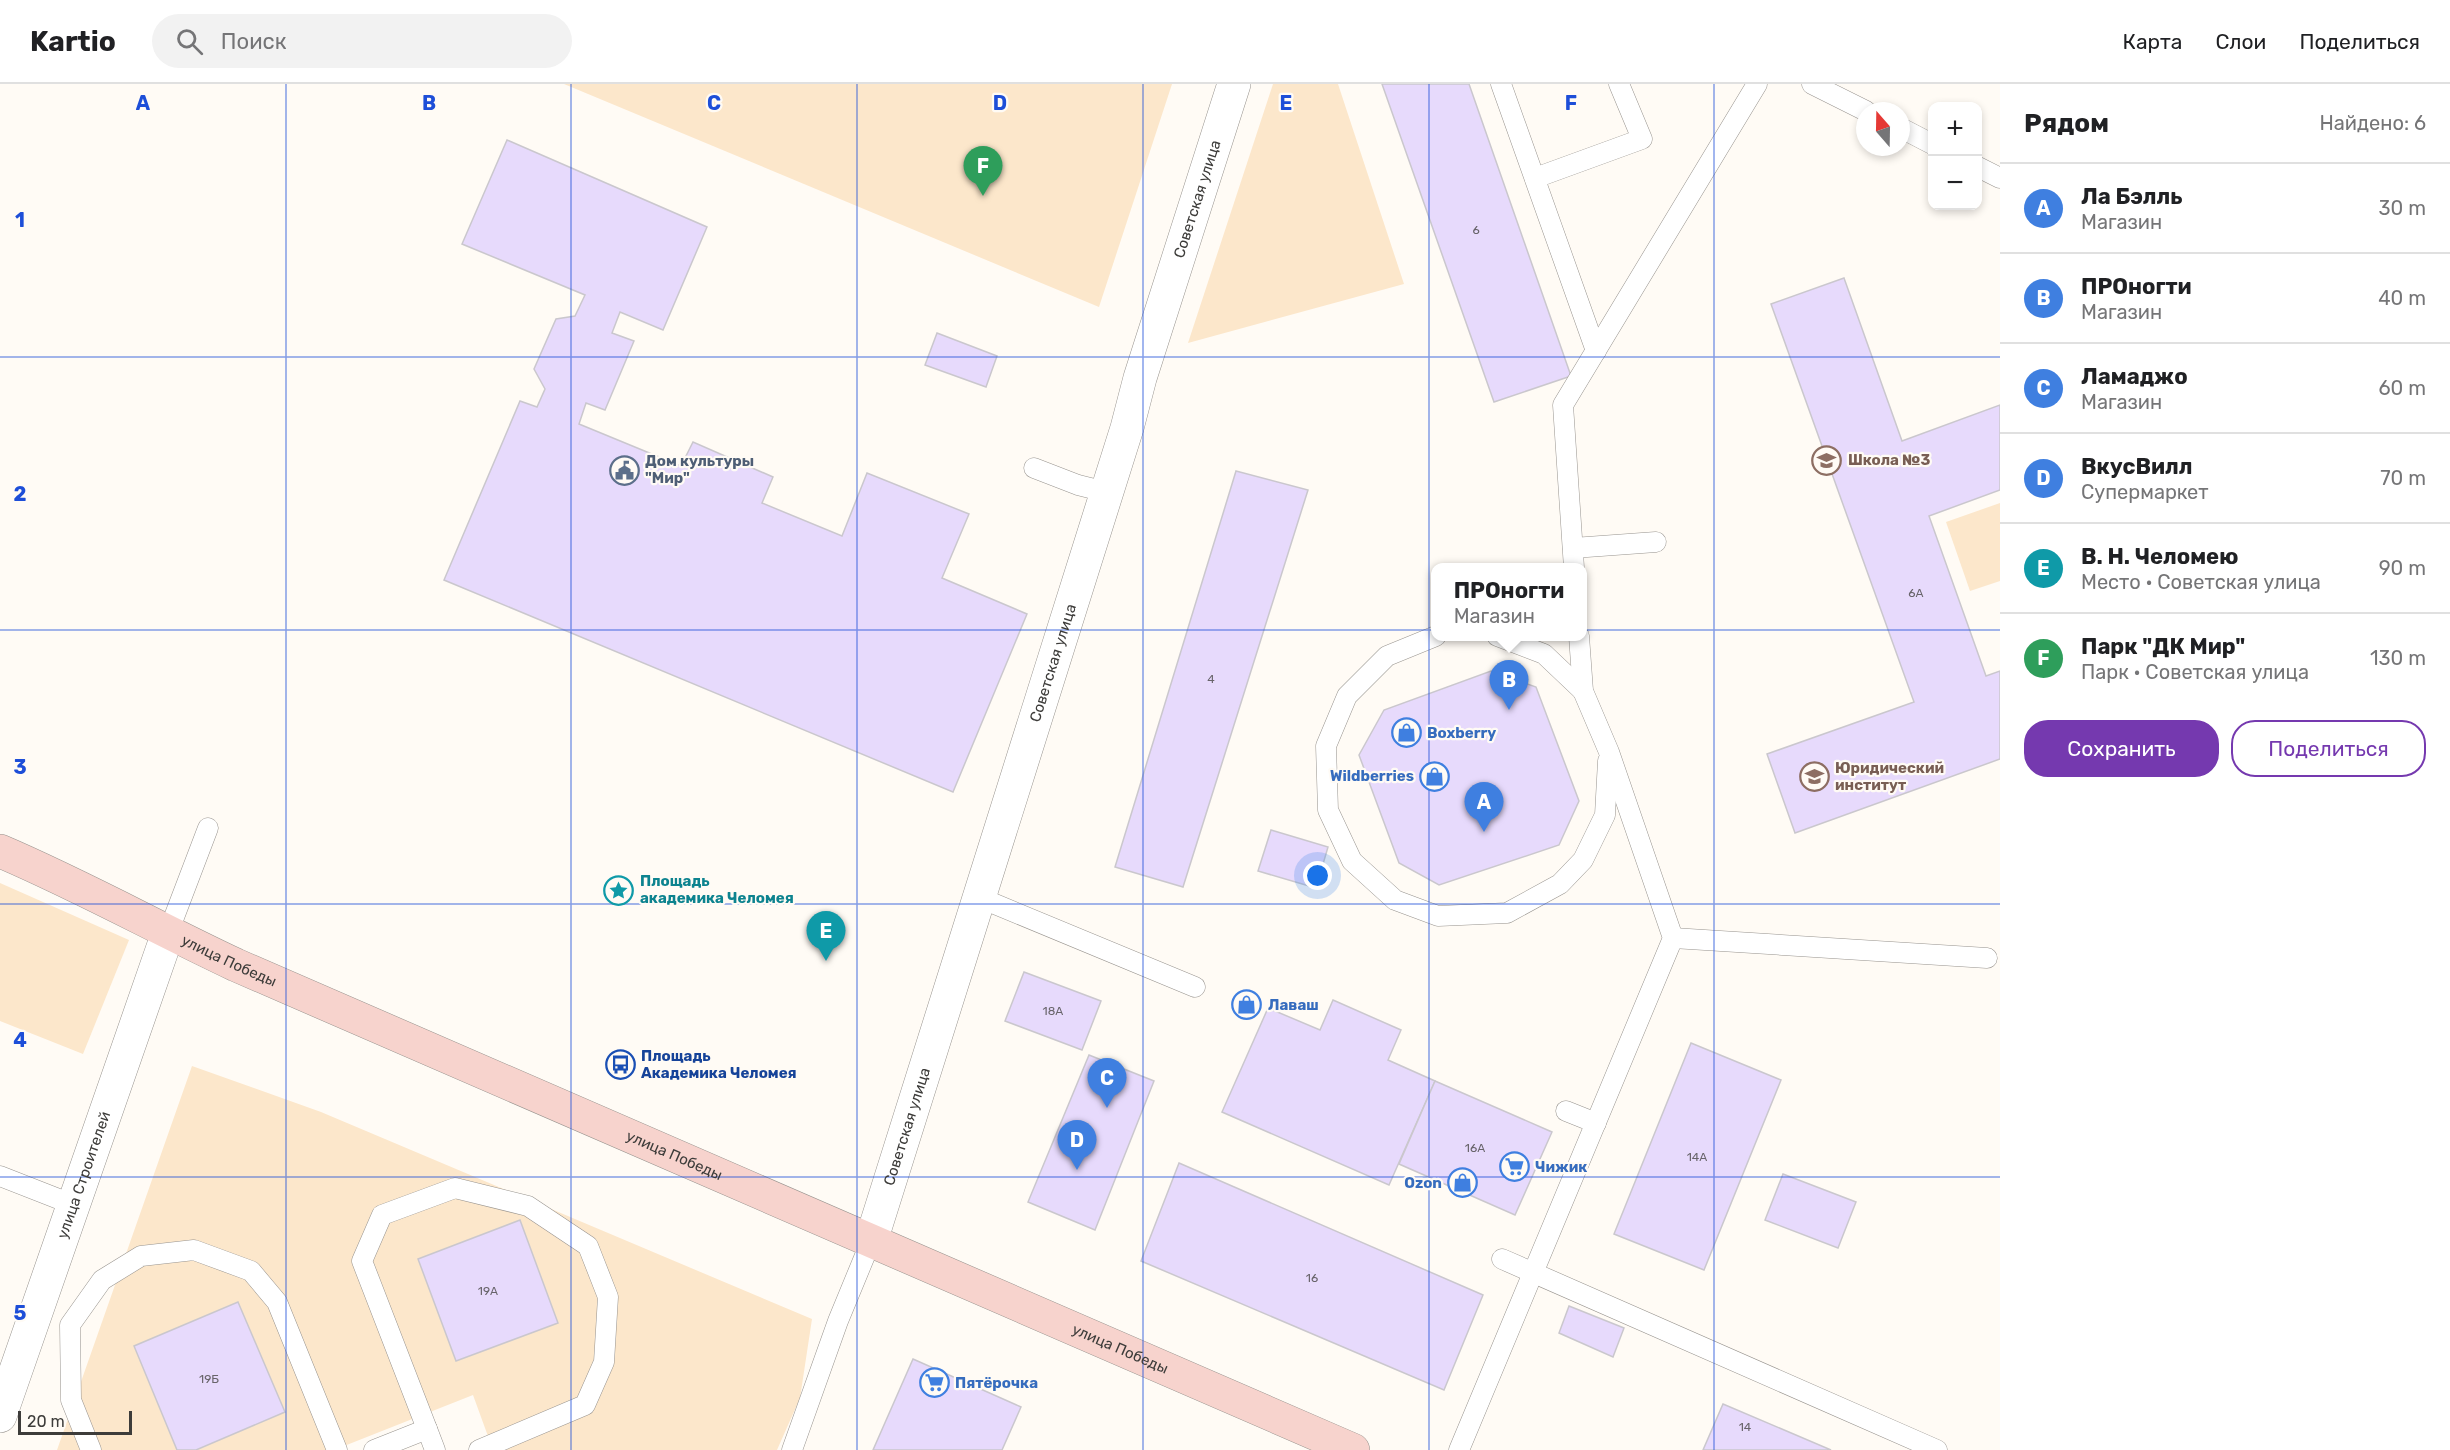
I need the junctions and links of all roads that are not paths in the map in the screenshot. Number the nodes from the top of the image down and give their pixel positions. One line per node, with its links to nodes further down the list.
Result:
1 (1234, 84): 14 (street, Советская улица)
2 (1501, 84): 10 (lane)
3 (1619, 84): 10 (lane)
4 (1757, 84): 12 (lane)
5 (1812, 84): 6 (lane)
6 (1856, 106)
7 (1910, 133): 8 (lane)
8 (1928, 142)
9 (1982, 170): 11 (lane)
10 (1535, 178): 12 (lane)
11 (1999, 181)
12 (1596, 351): 16 (lane)
13 (1034, 468): 14 (lane)
14 (1106, 492): 25 (street, Советская улица)
15 (1656, 542): 16 (lane)
16 (1573, 548): 17 (lane)
17 (1575, 563)
18 (1431, 638): 22 (lane)
19 (1510, 641): 21 (lane)
20 (1579, 641): 21 (lane)
21 (1583, 691): 22 (lane)
22 (1609, 753): 27 (lane)
23 (208, 828): 26 (lane)
24 (0, 851): 26 (street, улица Победы)
25 (978, 897): 29 (lane); 34 (street, Советская улица)
26 (168, 933): 33 (street, улица Строителей); 34 (street, улица Победы)
27 (1673, 938): 28 (lane); 31 (lane)
28 (1988, 958)
29 (1195, 987)
30 (1566, 1111): 31 (lane)
31 (1596, 1123): 36 (lane)
32 (0, 1176): 33 (lane)
33 (74, 1205): 37 (street, улица Строителей)
34 (871, 1241): 44 (lane); 45 (street, улица Победы)
35 (1502, 1259): 36 (lane)
36 (1533, 1272): 46 (lane); 47 (lane)
37 (0, 1416)
38 (427, 1428): 41 (lane); 42 (lane); 43 (lane)
39 (91, 1450): 40 (lane)
40 (337, 1450)
41 (374, 1450)
42 (435, 1450)
43 (479, 1450)
44 (792, 1450)
45 (1353, 1450)
46 (1459, 1450)
47 (1936, 1450)

